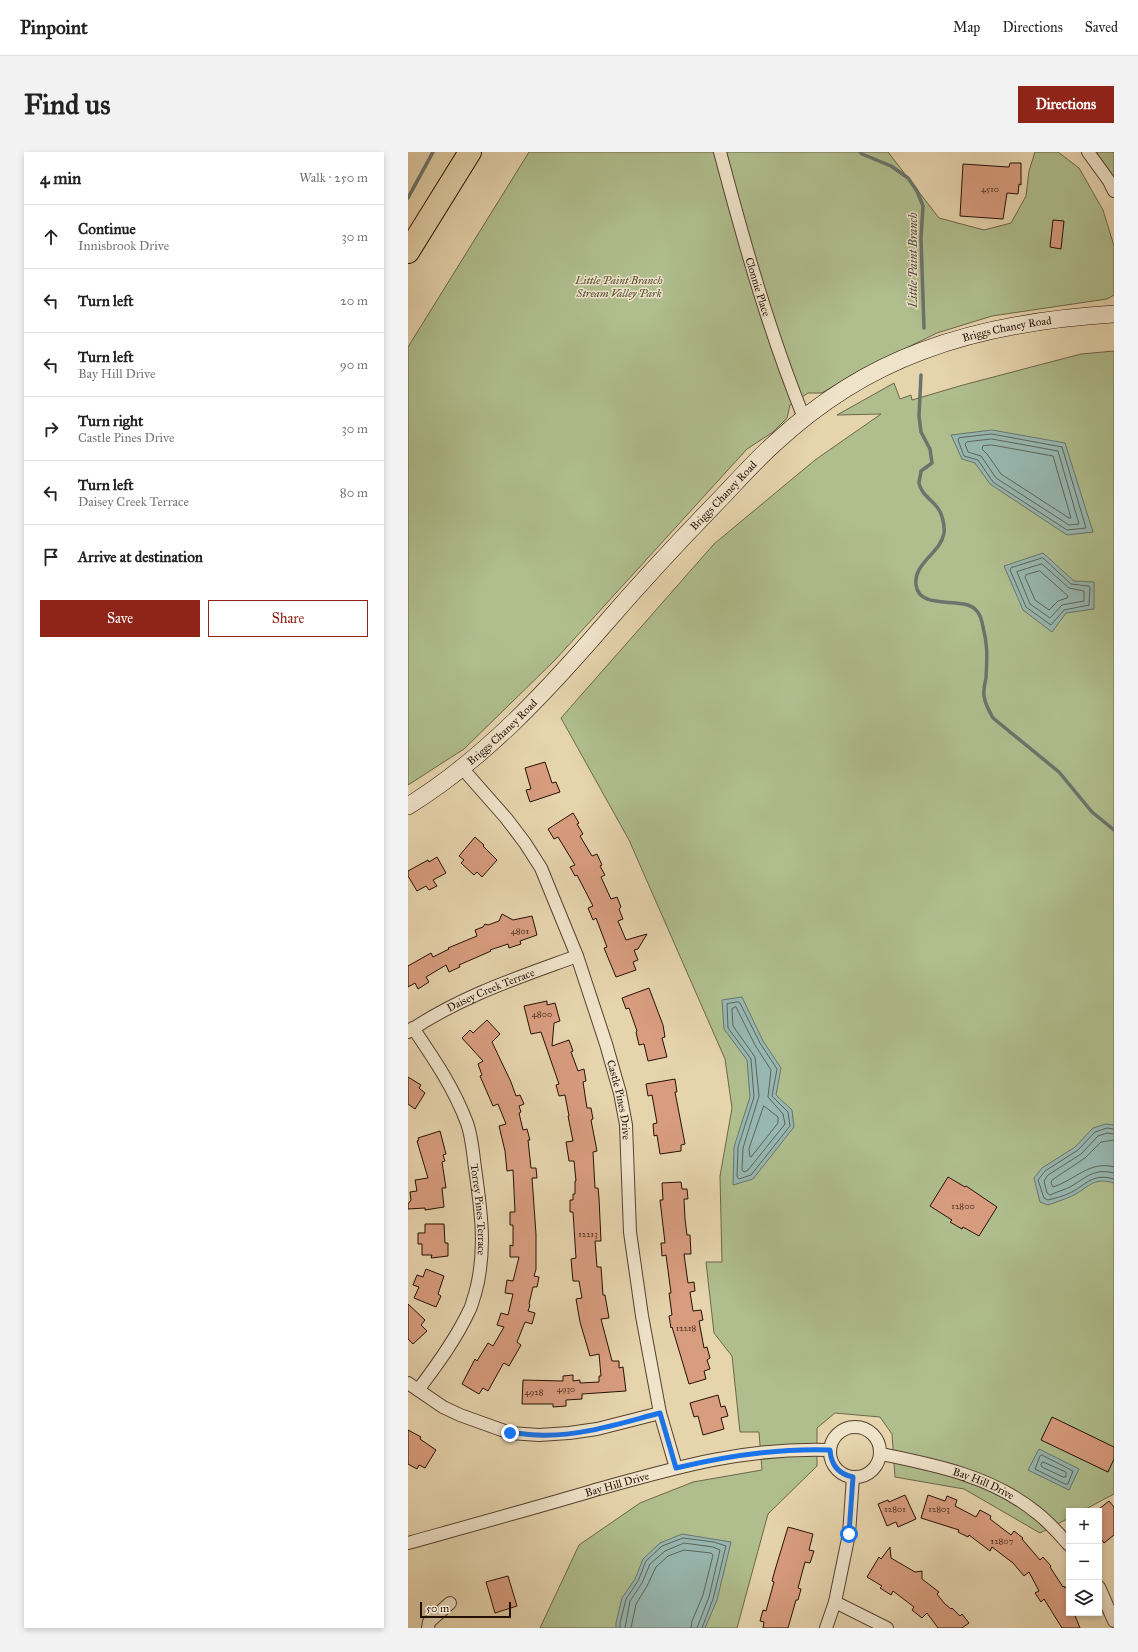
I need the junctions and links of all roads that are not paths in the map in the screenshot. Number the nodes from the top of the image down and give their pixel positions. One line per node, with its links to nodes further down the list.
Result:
1 (470, 152): 5 (highway)
2 (720, 152): 7 (street, Clonnie Place)
3 (1088, 152): 4 (street)
4 (1114, 192)
5 (408, 252)
6 (1114, 314): 7 (main road, Briggs Chaney Road)
7 (804, 418): 8 (main road, Briggs Chaney Road)
8 (462, 768): 9 (main road, Briggs Chaney Road); 10 (street, Castle Pines Drive)
9 (408, 806)
10 (577, 956): 11 (street, Daisey Creek Terrace); 14 (street, Castle Pines Drive)
11 (411, 1030): 13 (street, Torrey Pines Terrace)
12 (408, 1383): 13 (street)
13 (418, 1390): 14 (street)
14 (660, 1413): 17 (street, Castle Pines Drive)
15 (830, 1450): 16 (street); 17 (street, Bay Hill Drive); 18 (street)
16 (881, 1454): 18 (street); 20 (street, Bay Hill Drive)
17 (676, 1468): 19 (street, Bay Hill Drive)
18 (853, 1477): 22 (street)
19 (408, 1543)
20 (1068, 1544)
21 (1102, 1594): 24 (street)
22 (835, 1602): 26 (street); 27 (street)
23 (450, 1604): 25 (street)
24 (1114, 1621)
25 (428, 1628)
26 (826, 1628)
27 (887, 1628)

